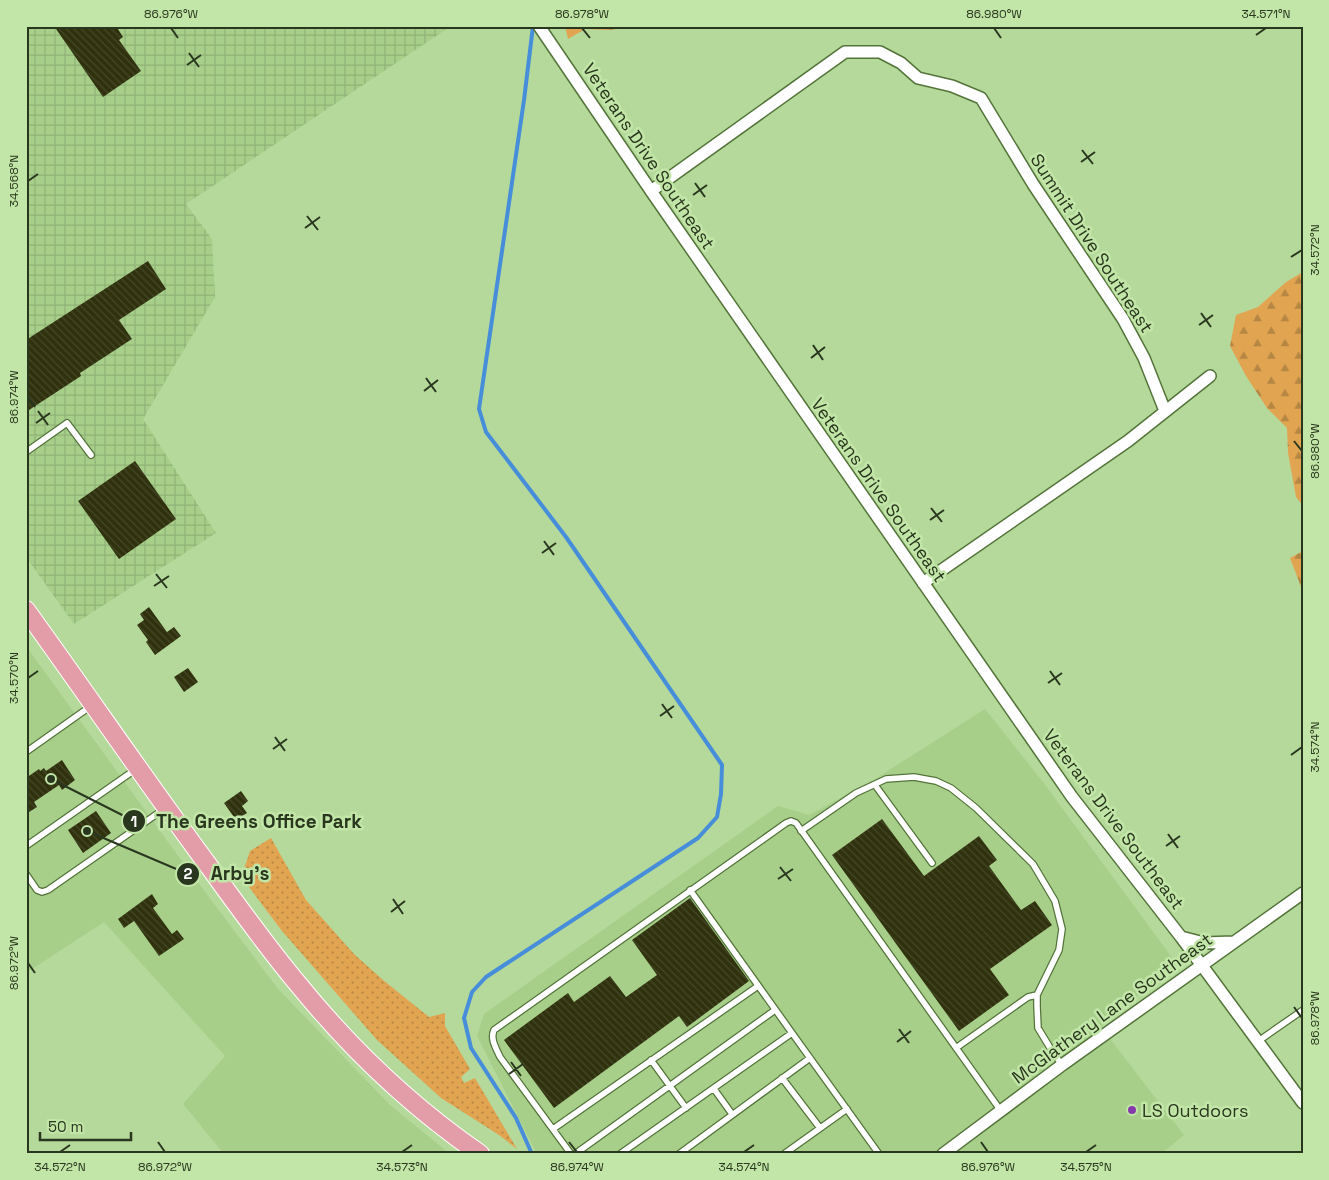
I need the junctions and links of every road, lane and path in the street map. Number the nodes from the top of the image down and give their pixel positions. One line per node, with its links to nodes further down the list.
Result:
1 (539, 26): 2 (street, Veterans Drive Southeast)
2 (651, 191): 4 (street, Summit Drive Southeast); 7 (street, Veterans Drive Southeast)
3 (1210, 376): 4 (street)
4 (1165, 411): 7 (street)
5 (26, 452): 6 (lane)
6 (92, 455)
7 (922, 583): 20 (street, Veterans Drive Southeast)
8 (27, 612): 9 (main road)
9 (93, 704): 10 (lane); 11 (main road)
10 (26, 752)
11 (138, 768): 13 (main road); 15 (lane)
12 (875, 784): 14 (lane); 16 (lane); 24 (lane)
13 (166, 808): 17 (lane); 44 (main road)
14 (801, 831): 18 (lane); 29 (lane)
15 (26, 846)
16 (932, 864)
17 (26, 874)
18 (690, 890): 23 (lane); 42 (lane)
19 (1303, 893): 21 (street, McGlathery Lane Southeast)
20 (1181, 937): 21 (street); 22 (street, Veterans Drive Southeast)
21 (1233, 942): 22 (street, McGlathery Lane Southeast)
22 (1201, 966): 28 (street, Veterans Drive Southeast); 32 (street, McGlathery Lane Southeast)
23 (758, 986): 25 (lane); 31 (lane)
24 (1037, 994): 29 (lane); 32 (lane)
25 (775, 1010): 27 (lane); 34 (lane)
26 (1303, 1010): 28 (lane)
27 (792, 1034): 30 (lane); 35 (lane)
28 (1257, 1042): 36 (street, Veterans Drive Southeast)
29 (956, 1048): 39 (lane)
30 (810, 1058): 33 (lane); 38 (lane)
31 (651, 1060): 34 (lane); 42 (lane)
32 (1062, 1065): 39 (street, McGlathery Lane Southeast)
33 (782, 1078): 40 (lane); 41 (lane)
34 (670, 1086): 37 (lane); 45 (lane)
35 (714, 1089): 37 (lane); 40 (lane)
36 (1303, 1103)
37 (686, 1108): 43 (lane)
38 (847, 1110): 41 (lane); 49 (lane)
39 (1001, 1111): 50 (street, McGlathery Lane Southeast)
40 (732, 1114): 47 (lane)
41 (820, 1128): 48 (lane)
42 (553, 1129): 45 (lane)
43 (626, 1152): 46 (lane)
44 (480, 1154)
45 (573, 1154)
46 (620, 1154)
47 (678, 1154)
48 (784, 1154)
49 (879, 1154)
50 (943, 1154)

